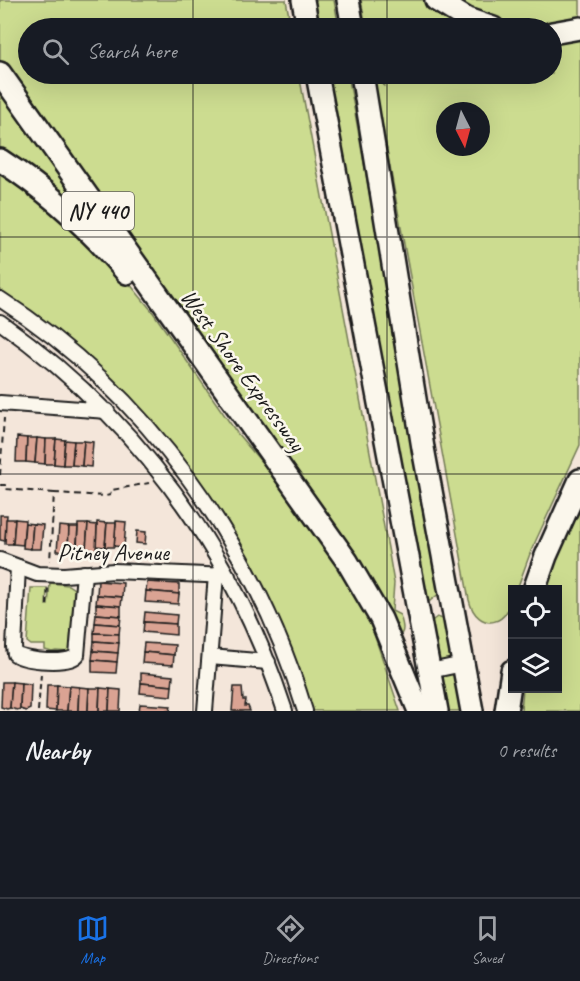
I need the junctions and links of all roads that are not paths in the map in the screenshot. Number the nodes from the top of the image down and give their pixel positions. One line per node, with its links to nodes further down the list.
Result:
1 (303, 0): 4 (highway)
2 (348, 0): 5 (highway)
3 (436, 0): 6 (highway)
4 (306, 18)
5 (351, 18)
6 (464, 18)
7 (580, 28): 8 (highway)
8 (562, 31)
9 (0, 73): 15 (highway, West Shore Expressway / NY 440)
10 (319, 84): 27 (highway)
11 (364, 84): 26 (highway)
12 (0, 160): 15 (highway)
13 (0, 299): 31 (street)
14 (0, 322): 17 (street)
15 (197, 348): 32 (highway, West Shore Expressway / NY 440)
16 (0, 403): 17 (street)
17 (107, 411): 22 (street)
18 (580, 480): 23 (highway)
19 (0, 560): 20 (street, Pitney Avenue)
20 (18, 567): 21 (street, Pitney Avenue); 21 (street)
21 (84, 573): 22 (street, Pitney Avenue)
22 (222, 576): 24 (street); 25 (street)
23 (536, 585)
24 (210, 657): 25 (street); 29 (street)
25 (268, 662): 30 (street)
26 (463, 664): 27 (street); 34 (highway)
27 (430, 671): 33 (highway)
28 (509, 693): 35 (highway)
29 (206, 711)
30 (285, 711)
31 (304, 711)
32 (419, 711)
33 (437, 711)
34 (472, 711)
35 (506, 711)

